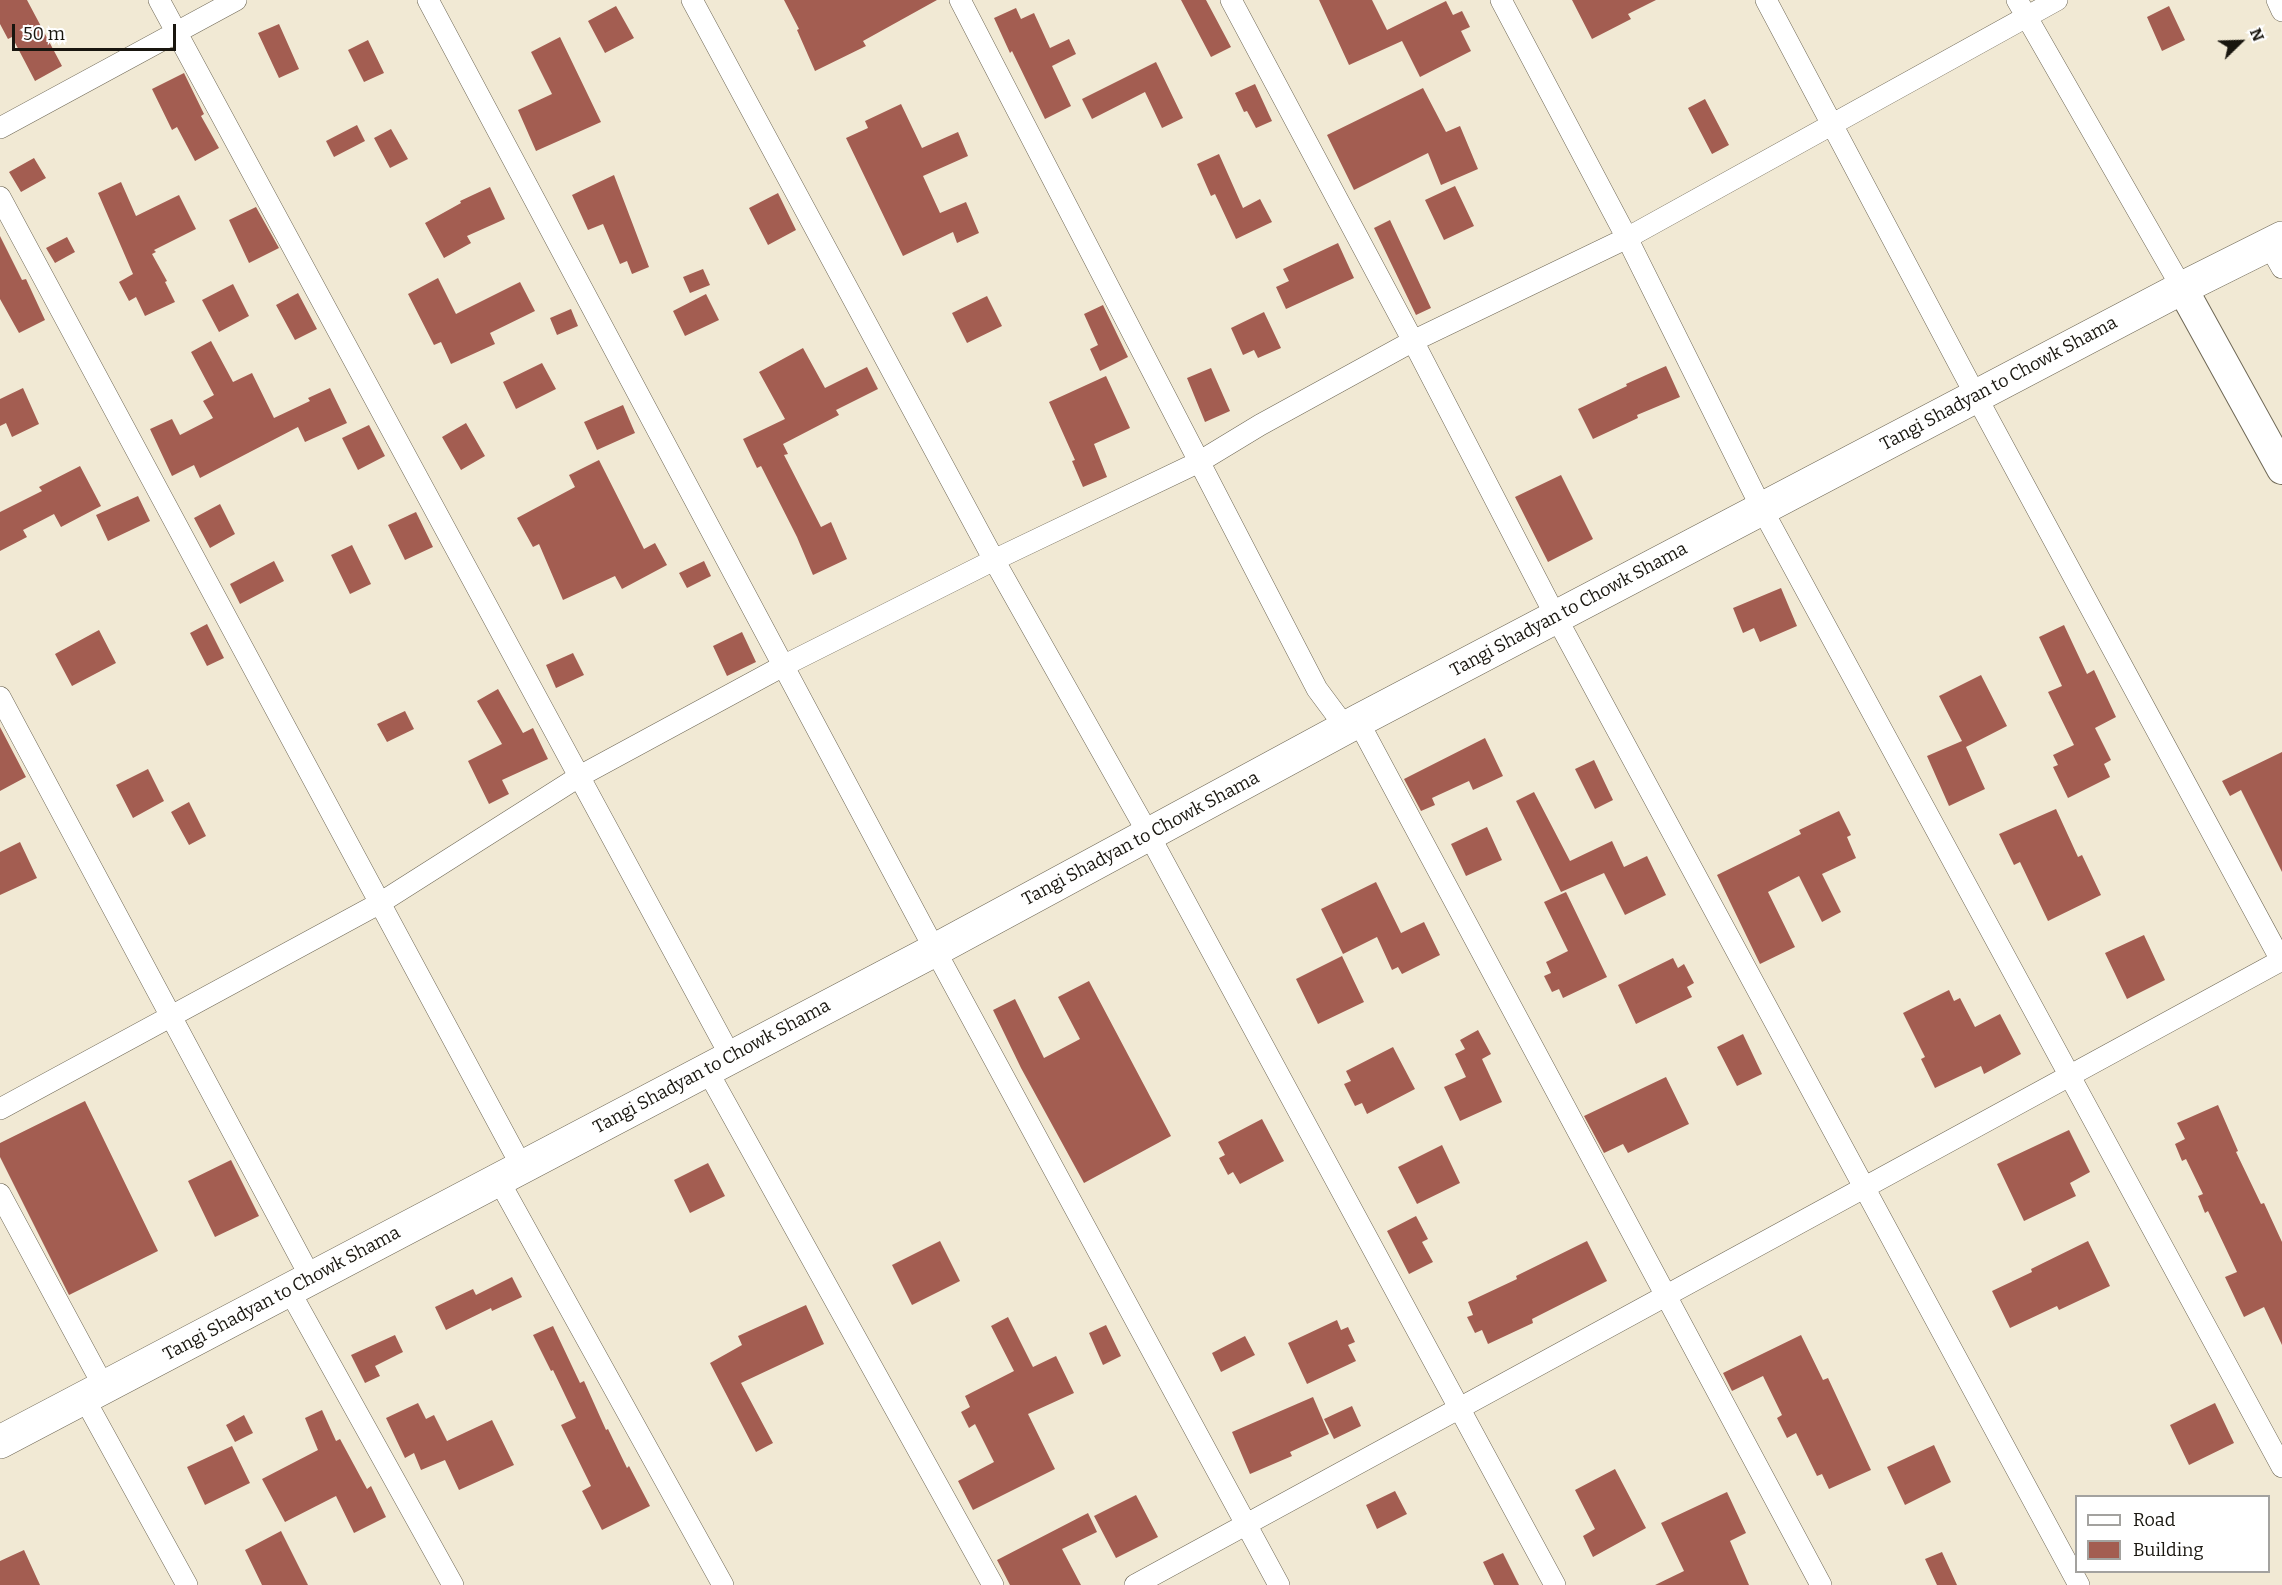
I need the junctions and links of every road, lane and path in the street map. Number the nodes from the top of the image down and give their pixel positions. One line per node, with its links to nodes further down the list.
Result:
1 (159, 0): 13 (street)
2 (236, 0): 13 (street)
3 (428, 0): 27 (street)
4 (692, 0): 25 (street)
5 (960, 0): 22 (street)
6 (1231, 0): 20 (street)
7 (1501, 0): 17 (street)
8 (1766, 0): 14 (street)
9 (2057, 0): 11 (street)
10 (2277, 0): 12 (street)
11 (2022, 8): 14 (street); 19 (street)
12 (2282, 10)
13 (177, 32): 15 (street); 30 (street)
14 (1832, 124): 17 (street); 21 (street)
15 (0, 128)
16 (0, 197): 32 (street)
17 (1627, 238): 20 (street); 24 (street)
18 (2278, 250): 19 (main road, Tangi Shadyan to Chowk Shama)
19 (2182, 288): 21 (main road, Tangi Shadyan to Chowk Shama); 23 (main road)
20 (1413, 341): 22 (street); 26 (street)
21 (1976, 396): 24 (main road, Tangi Shadyan to Chowk Shama); 34 (street)
22 (1199, 462): 25 (street); 29 (street)
23 (2282, 469)
24 (1762, 509): 26 (main road, Tangi Shadyan to Chowk Shama); 37 (street)
25 (994, 560): 27 (street); 31 (street)
26 (1556, 617): 29 (main road, Tangi Shadyan to Chowk Shama); 40 (street)
27 (783, 666): 30 (street); 33 (street)
28 (0, 697): 35 (street)
29 (1352, 725): 31 (main road, Tangi Shadyan to Chowk Shama); 43 (street)
30 (580, 776): 32 (street); 36 (street)
31 (1149, 835): 33 (main road, Tangi Shadyan to Chowk Shama); 45 (street)
32 (380, 903): 35 (street); 39 (street)
33 (935, 950): 36 (main road, Tangi Shadyan to Chowk Shama); 48 (street)
34 (2282, 961): 37 (street)
35 (171, 1016): 38 (street); 42 (street)
36 (719, 1064): 39 (main road, Tangi Shadyan to Chowk Shama); 52 (street)
37 (2070, 1076): 40 (street); 47 (street)
38 (0, 1108)
39 (510, 1173): 42 (main road, Tangi Shadyan to Chowk Shama); 51 (street)
40 (1864, 1188): 43 (street); 57 (street)
41 (0, 1194): 44 (street)
42 (300, 1284): 44 (main road, Tangi Shadyan to Chowk Shama); 50 (street)
43 (1666, 1296): 45 (street); 56 (street)
44 (94, 1392): 46 (main road, Tangi Shadyan to Chowk Shama); 49 (street)
45 (1460, 1408): 48 (street); 55 (street)
46 (0, 1442)
47 (2282, 1467)
48 (1246, 1525): 53 (street); 54 (street)
49 (187, 1585)
50 (453, 1585)
51 (723, 1585)
52 (993, 1585)
53 (1136, 1585)
54 (1279, 1585)
55 (1555, 1585)
56 (1821, 1585)
57 (2079, 1585)

